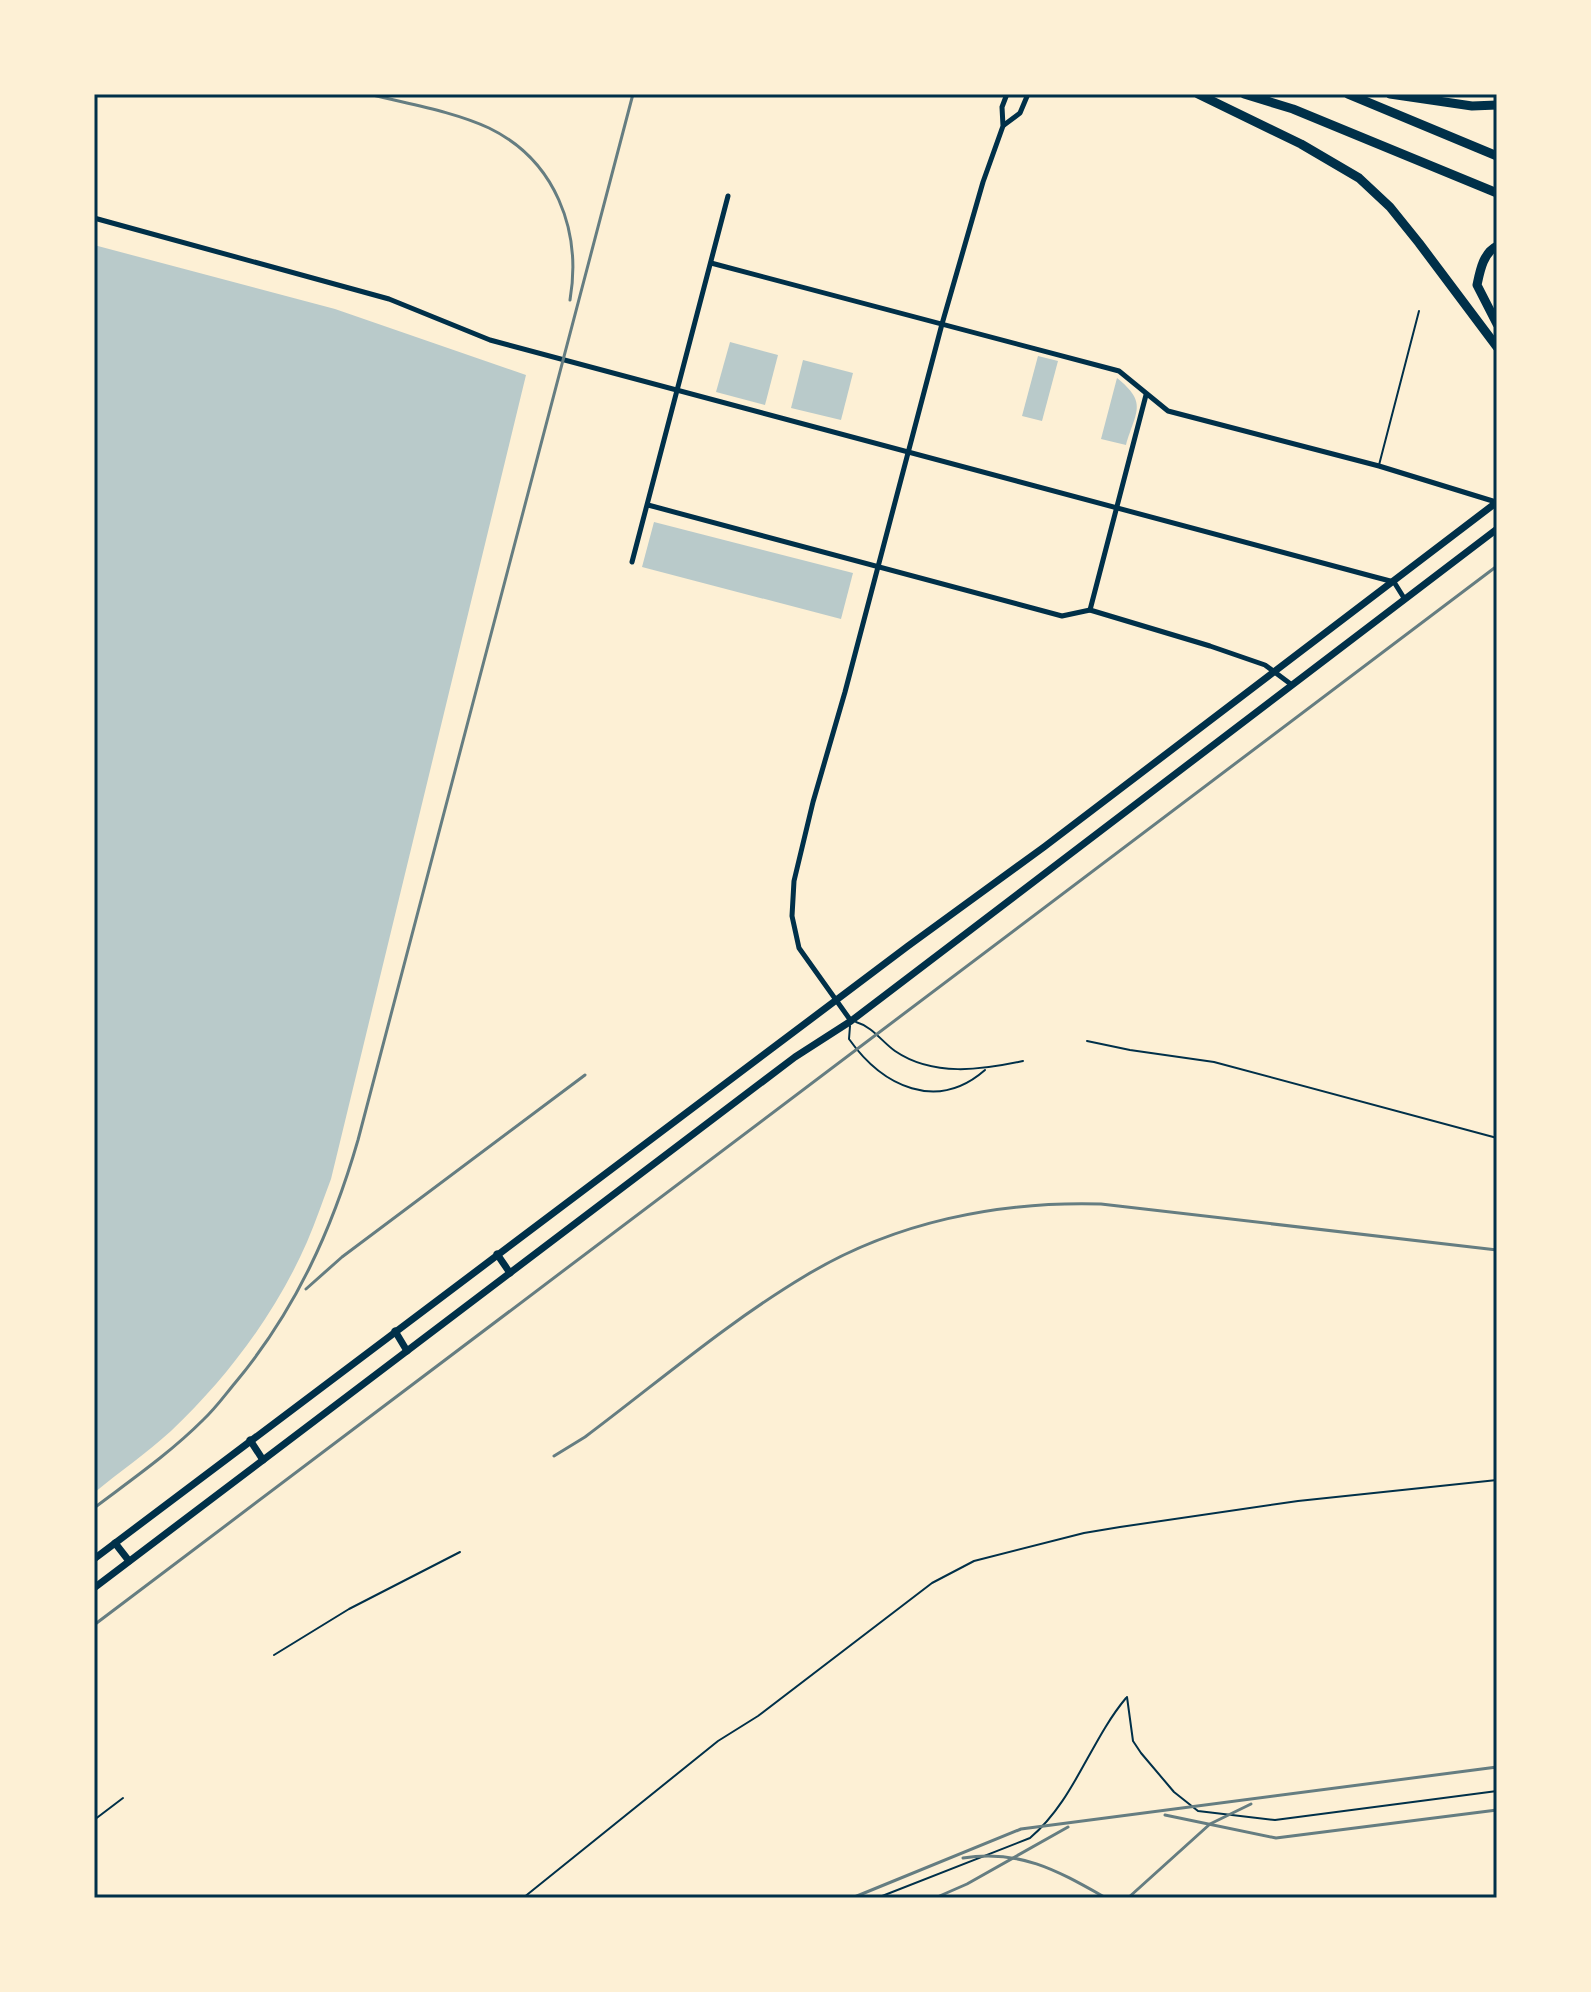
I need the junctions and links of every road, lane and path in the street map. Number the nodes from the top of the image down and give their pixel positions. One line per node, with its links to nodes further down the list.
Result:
1 (1007, 94): 8 (street)
2 (1028, 94): 8 (street)
3 (1198, 94): 18 (highway)
4 (1244, 94): 10 (highway)
5 (1348, 94): 9 (highway)
6 (1390, 94): 7 (highway)
7 (1497, 105)
8 (1003, 126): 16 (street)
9 (1497, 156)
10 (1497, 193)
11 (728, 196): 14 (street)
12 (94, 218): 19 (street)
13 (1497, 246): 17 (highway)
14 (711, 263): 16 (street); 19 (street)
15 (1419, 311): 22 (lane)
16 (942, 324): 20 (street); 21 (street)
17 (1497, 324)
18 (1497, 347)
19 (677, 389): 21 (street); 24 (street)
20 (1146, 395): 22 (street); 25 (street)
21 (908, 452): 25 (street); 28 (street)
22 (1379, 466): 23 (street)
23 (1497, 502): 29 (main road)
24 (648, 505): 27 (street); 28 (street)
25 (1117, 506): 29 (street); 31 (street)
26 (1497, 529): 30 (main road)
27 (632, 562)
28 (877, 567): 31 (street); 34 (street)
29 (1394, 582): 30 (street); 32 (main road)
30 (1404, 598): 33 (main road)
31 (1090, 610): 32 (street)
32 (1275, 673): 33 (street); 34 (main road)
33 (1292, 685): 35 (main road)
34 (838, 1000): 35 (street); 40 (main road)
35 (851, 1021): 38 (lane); 38 (lane); 41 (main road)
36 (1087, 1041): 39 (lane)
37 (1023, 1061): 38 (lane)
38 (985, 1070)
39 (1497, 1138)
40 (497, 1254): 41 (main road); 42 (main road)
41 (510, 1273): 43 (main road)
42 (395, 1331): 43 (main road); 44 (main road)
43 (407, 1351): 45 (main road)
44 (250, 1440): 45 (main road); 47 (main road)
45 (263, 1460): 50 (main road)
46 (1497, 1480): 58 (lane)
47 (115, 1543): 49 (main road); 50 (main road)
48 (460, 1552): 52 (lane)
49 (94, 1559)
50 (129, 1561): 51 (main road)
51 (94, 1588)
52 (274, 1655)
53 (1497, 1791): 59 (lane)
54 (123, 1798): 55 (lane)
55 (94, 1820)
56 (94, 1895): 57 (lane)
57 (104, 1898)
58 (523, 1898)
59 (877, 1898)

